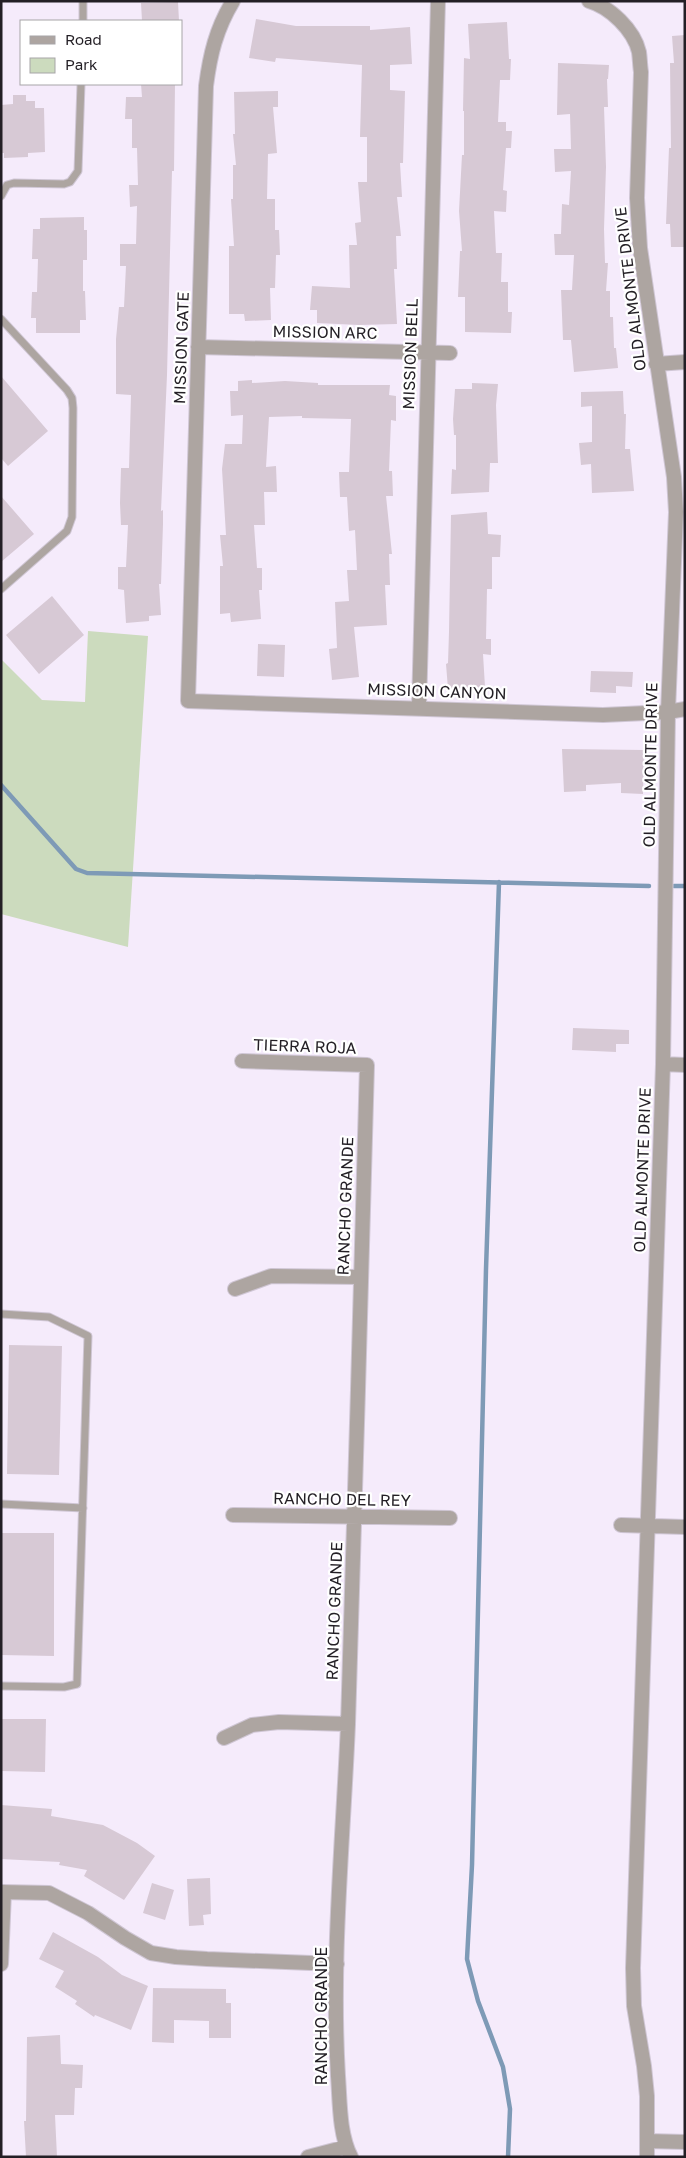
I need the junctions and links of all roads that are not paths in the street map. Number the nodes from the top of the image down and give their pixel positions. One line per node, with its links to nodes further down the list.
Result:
1 (83, 1): 5 (lane)
2 (233, 1): 9 (street, MISSION GATE)
3 (438, 1): 10 (street, MISSION BELL)
4 (588, 1): 13 (street, OLD ALMONTE DRIVE)
5 (83, 20)
6 (80, 85): 7 (lane)
7 (1, 196)
8 (1, 319): 14 (lane)
9 (198, 346): 10 (street, MISSION ARC); 15 (street, MISSION GATE)
10 (428, 352): 11 (street, MISSION ARC); 16 (street, MISSION BELL)
11 (450, 353)
12 (685, 362): 13 (street)
13 (656, 364): 18 (street, OLD ALMONTE DRIVE)
14 (1, 589)
15 (188, 701): 16 (street, MISSION CANYON)
16 (418, 707): 18 (street, MISSION CANYON)
17 (685, 709): 18 (street, MISSION CANYON)
18 (668, 712): 20 (street, OLD ALMONTE DRIVE)
19 (242, 1061): 21 (street, TIERRA ROJA)
20 (663, 1064): 22 (street); 32 (street, OLD ALMONTE DRIVE)
21 (367, 1065): 23 (street, RANCHO GRANDE)
22 (685, 1065)
23 (360, 1277): 24 (street); 29 (street, RANCHO GRANDE)
24 (236, 1289)
25 (1, 1314): 27 (lane)
26 (1, 1504): 27 (lane)
27 (83, 1508): 34 (lane)
28 (233, 1515): 29 (street, RANCHO DEL REY)
29 (354, 1517): 30 (street, RANCHO DEL REY); 35 (street, RANCHO GRANDE)
30 (450, 1518)
31 (621, 1524): 32 (street)
32 (649, 1526): 33 (street); 40 (street, OLD ALMONTE DRIVE)
33 (685, 1527)
34 (1, 1686)
35 (348, 1724): 36 (street); 39 (street, RANCHO GRANDE)
36 (224, 1738)
37 (2, 1892): 38 (street); 39 (street)
38 (1, 1964)
39 (337, 1964): 42 (street, RANCHO GRANDE)
40 (648, 2141): 41 (street); 44 (street, OLD ALMONTE DRIVE)
41 (685, 2142)
42 (348, 2152): 43 (street)
43 (308, 2157)
44 (647, 2157)

